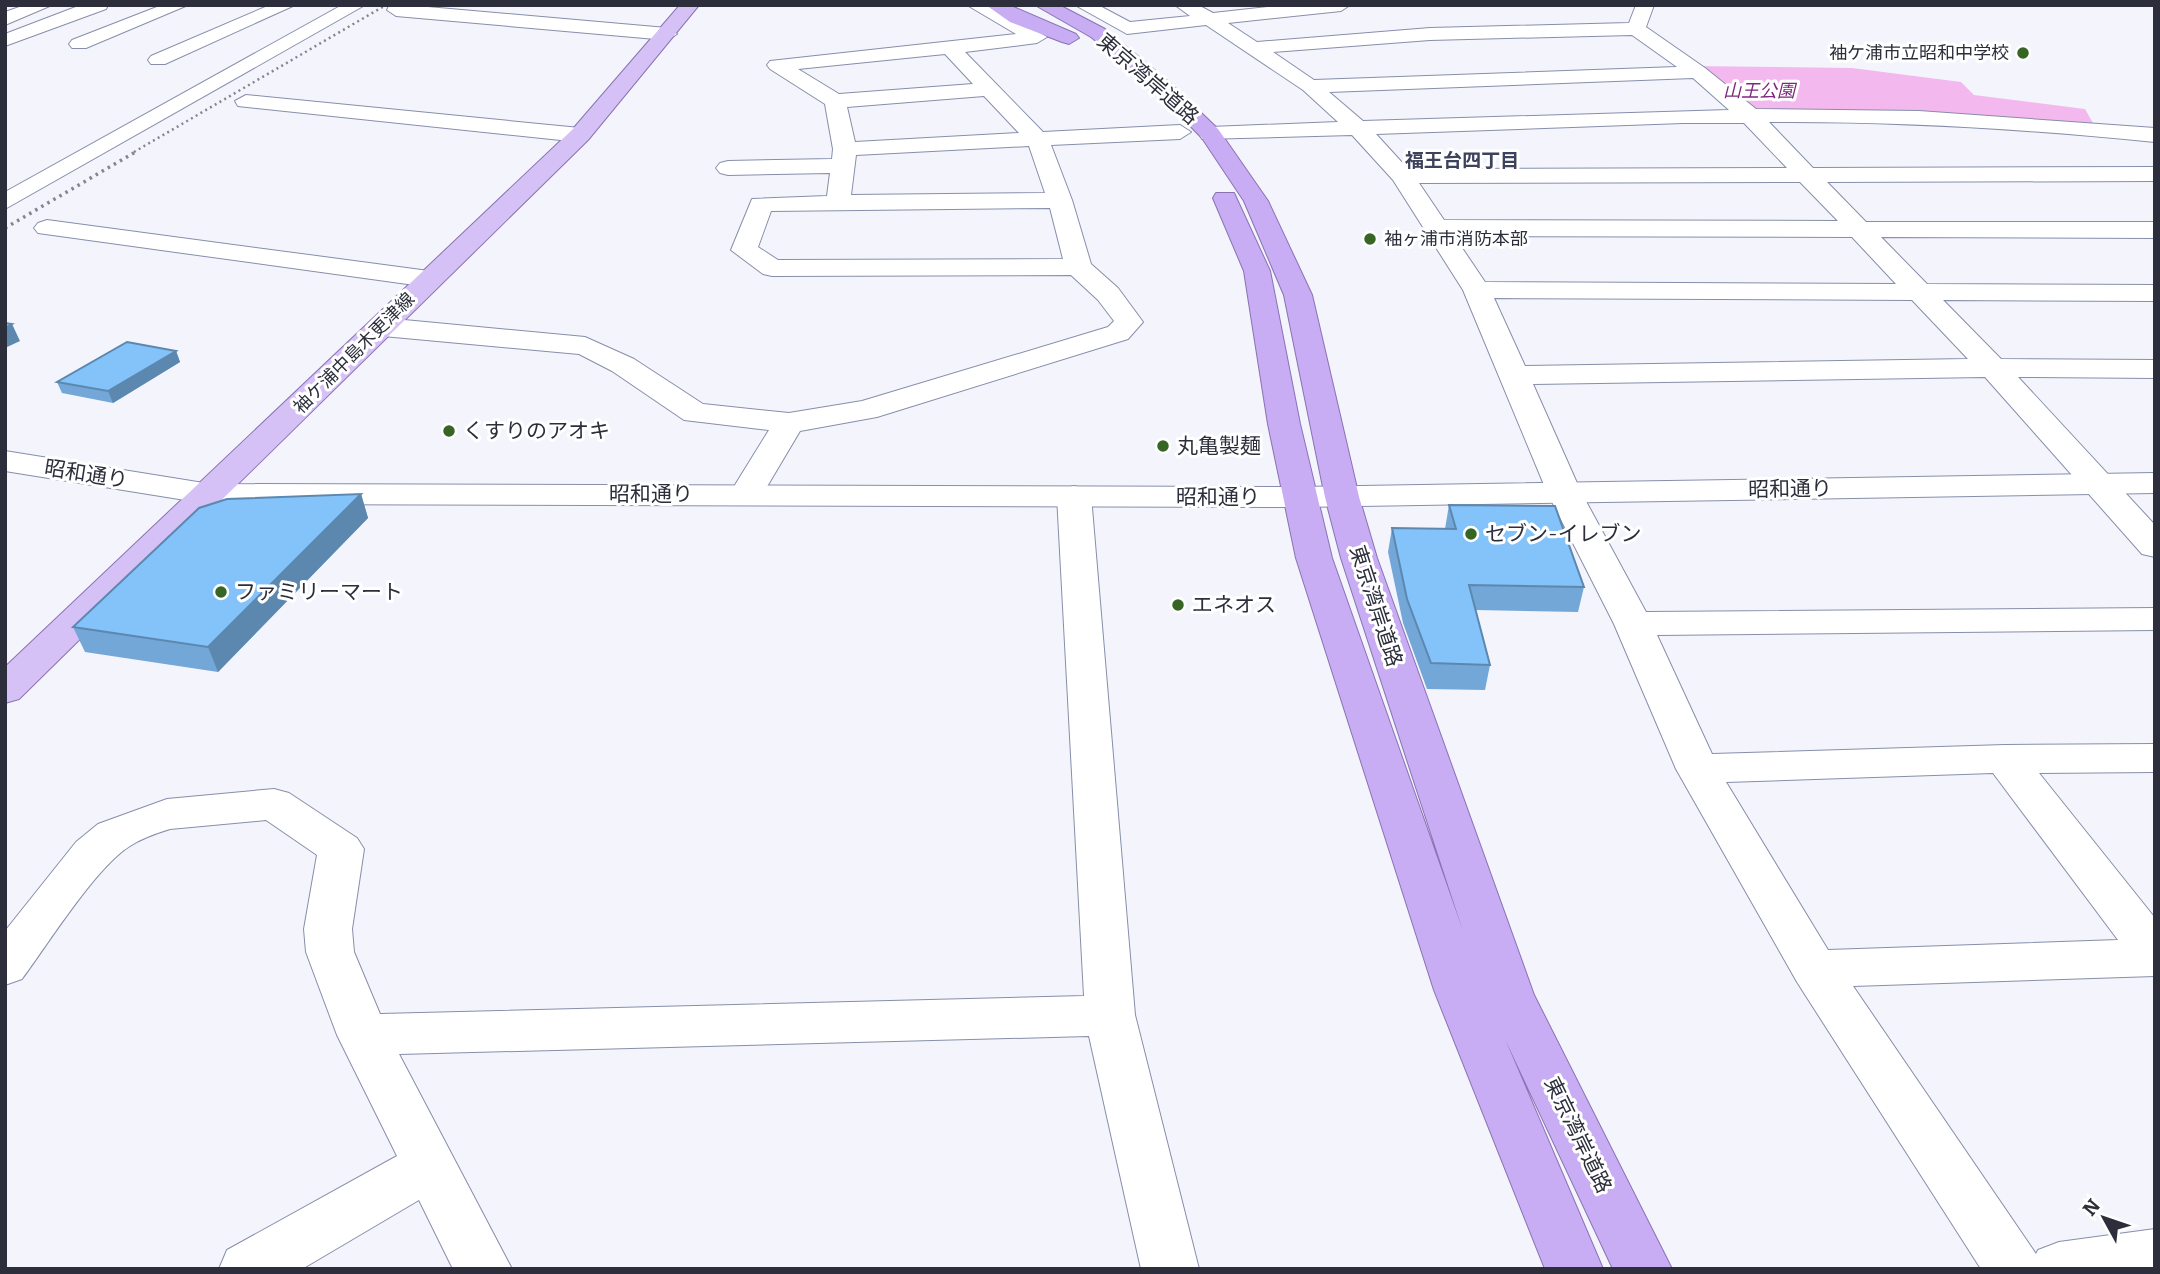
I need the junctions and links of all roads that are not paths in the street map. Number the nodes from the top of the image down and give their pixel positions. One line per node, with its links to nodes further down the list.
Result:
1 (43, 5): 18 (street)
2 (99, 5): 23 (street)
3 (179, 5): 24 (street)
4 (286, 5): 27 (street)
5 (344, 5): 15 (street)
6 (690, 5): 21 (main road, 袖ケ浦中島木更津線)
7 (976, 5): 25 (street)
8 (995, 5): 22 (highway)
9 (1015, 5): 22 (highway, 東京湾岸道路)
10 (1044, 5): 22 (highway, 東京湾岸道路)
11 (1063, 5): 22 (highway)
12 (1084, 5): 19 (street)
13 (1184, 5): 19 (street)
14 (1341, 5): 19 (street)
15 (355, 6): 48 (street)
16 (396, 10): 21 (street)
17 (1641, 17): 20 (street); 28 (street)
18 (5, 19)
19 (1210, 19): 26 (street)
20 (1482, 33): 26 (street); 29 (street)
21 (667, 34): 37 (main road, 袖ケ浦中島木更津線)
22 (1086, 37): 36 (highway, 東京湾岸道路); 38 (highway, 東京湾岸道路)
23 (6, 40)
24 (119, 48)
25 (950, 48): 31 (street); 33 (street)
26 (1254, 48): 30 (street)
27 (158, 55)
28 (1698, 72): 29 (street); 34 (street)
29 (1526, 76): 30 (street)
30 (1310, 86): 35 (street)
31 (989, 89): 33 (street); 40 (street)
32 (246, 101): 37 (street)
33 (835, 101): 41 (street)
34 (1749, 116): 35 (street); 39 (street); 43 (street)
35 (1359, 129): 38 (street); 45 (street)
36 (1180, 132): 40 (street); 71 (highway, 東京湾岸道路)
37 (580, 135): 55 (main road, 袖ケ浦中島木更津線)
38 (1210, 135): 71 (highway, 東京湾岸道路)
39 (2155, 135)
40 (1038, 140): 41 (street); 47 (street)
41 (844, 158): 42 (street); 49 (street)
42 (728, 168)
43 (1804, 173): 44 (street); 45 (street); 52 (street)
44 (2143, 174): 46 (street)
45 (1402, 176): 51 (street)
46 (2155, 192)
47 (1060, 200): 49 (street); 54 (street)
48 (5, 202)
49 (838, 202): 54 (street)
50 (47, 228): 55 (street)
51 (1437, 228): 52 (street); 56 (street)
52 (1857, 229): 53 (street); 57 (street)
53 (2155, 230)
54 (1078, 267): 63 (street)
55 (429, 279): 59 (main road, 袖ケ浦中島木更津線)
56 (1476, 290): 57 (street); 62 (street)
57 (1919, 292): 58 (street); 60 (street)
58 (2155, 293)
59 (383, 327): 63 (street); 69 (main road, 袖ケ浦中島木更津線)
60 (1993, 368): 61 (street); 62 (street); 66 (street)
61 (2155, 369)
62 (1514, 375): 67 (street)
63 (789, 423): 68 (street)
64 (7, 463): 69 (street, 昭和通り)
65 (2155, 483): 66 (street, 昭和通り)
66 (2098, 484): 67 (street, 昭和通り); 72 (street)
67 (1564, 492): 71 (street, 昭和通り); 74 (street)
68 (747, 493): 69 (street, 昭和通り); 70 (street, 昭和通り)
69 (210, 494): 75 (main road, 袖ケ浦中島木更津線)
70 (1074, 496): 71 (street, 昭和通り); 82 (street)
71 (1321, 497): 89 (highway, 東京湾岸道路); 90 (highway, 東京湾岸道路)
72 (2155, 546)
73 (2155, 619): 74 (street)
74 (1633, 624): 78 (street)
75 (5, 690)
76 (2155, 758): 77 (street)
77 (2005, 759): 78 (street); 79 (street)
78 (1697, 769): 81 (street)
79 (2155, 955): 81 (street)
80 (5, 966): 83 (street)
81 (1814, 970): 91 (street)
82 (1110, 1015): 83 (street); 88 (street)
83 (363, 1035): 84 (street)
84 (428, 1167): 86 (street); 87 (street)
85 (2155, 1255): 92 (street)
86 (248, 1269)
87 (483, 1269)
88 (1170, 1269)
89 (1574, 1269)
90 (1643, 1269)
91 (2014, 1269)
92 (2059, 1269)

